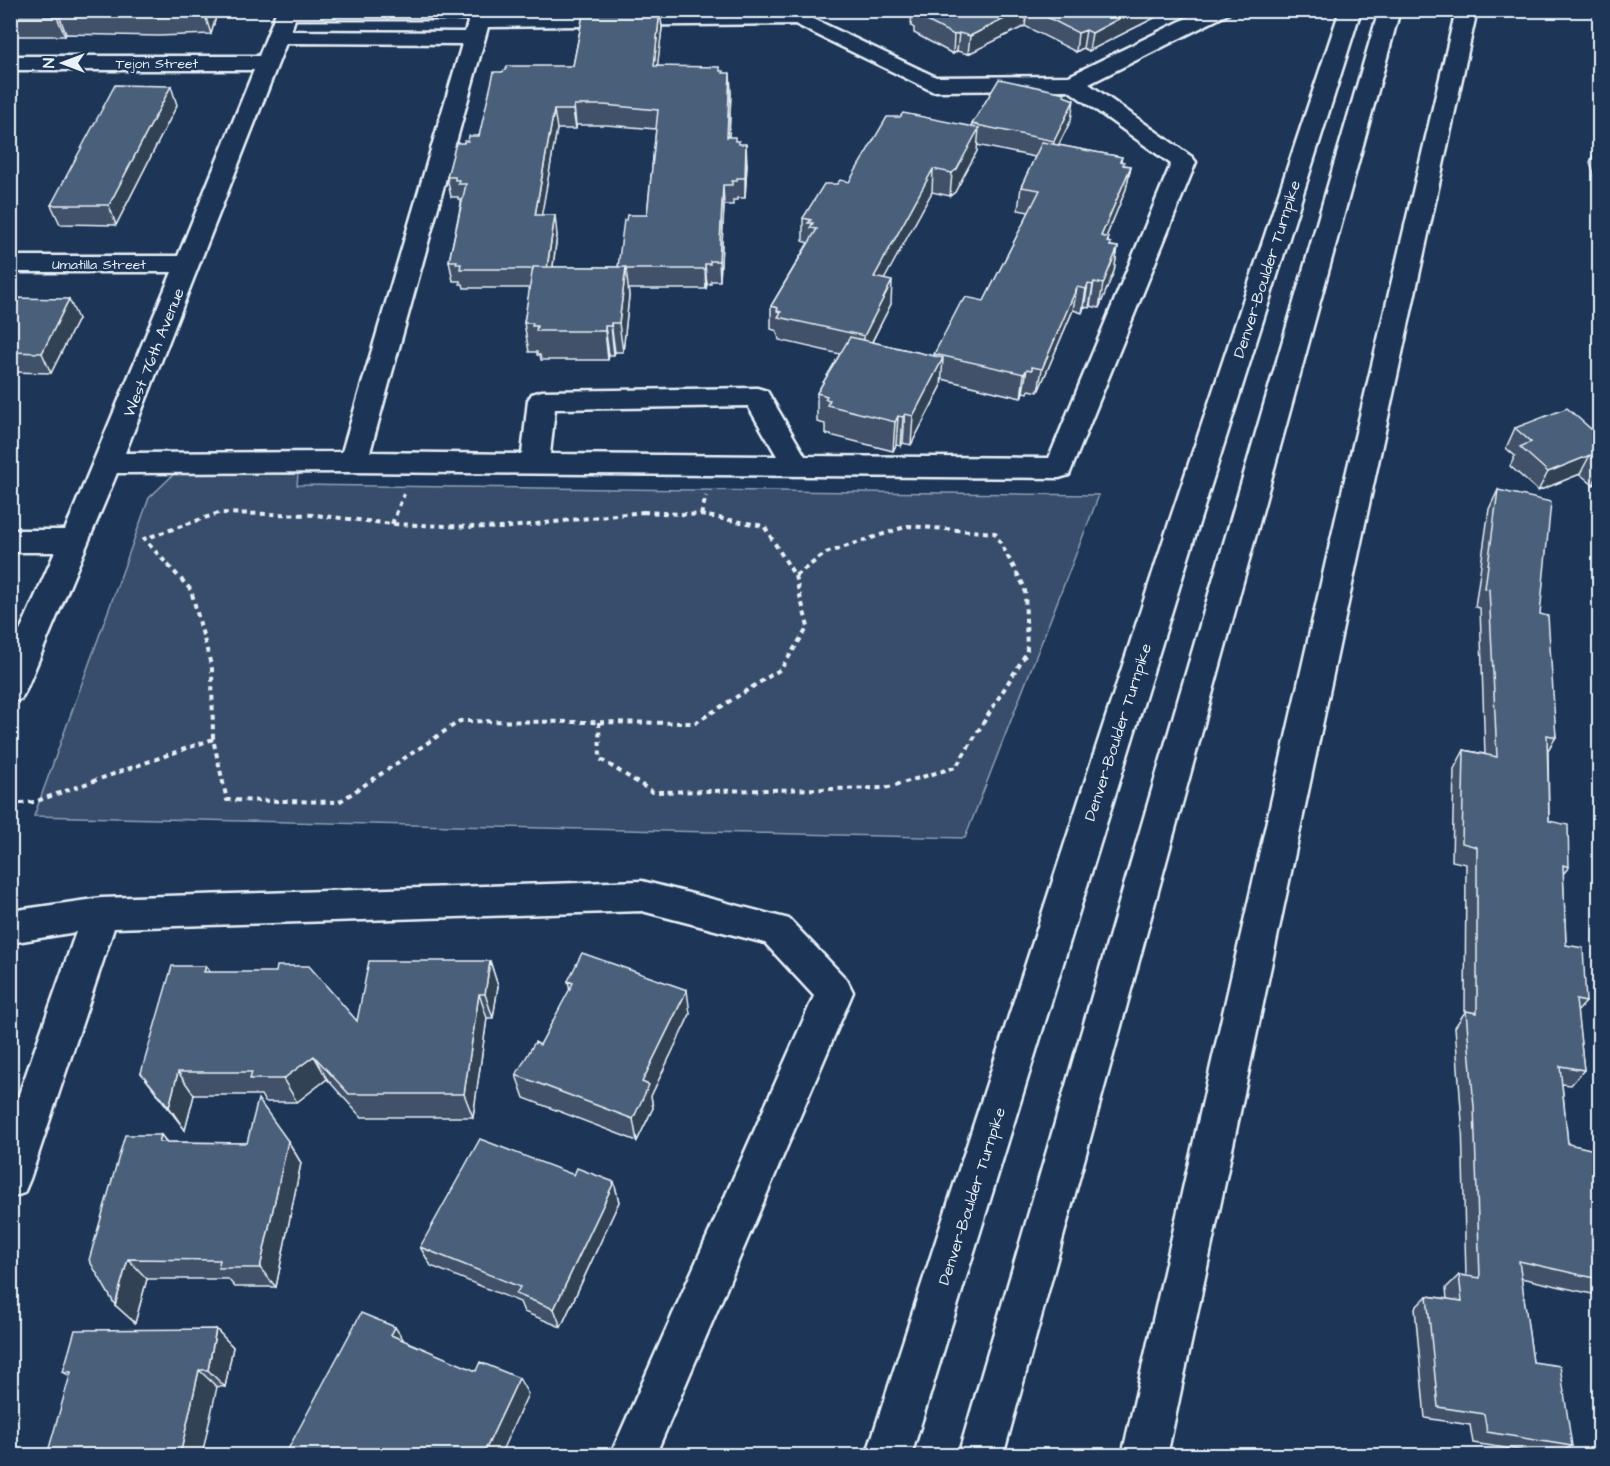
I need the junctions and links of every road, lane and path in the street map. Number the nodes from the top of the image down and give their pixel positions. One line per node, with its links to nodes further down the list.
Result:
1 (1221, 10): 12 (main road)
2 (1335, 10): 14 (main road)
3 (1351, 10): 14 (main road, Denver–Boulder Turnpike)
4 (1390, 10): 33 (main road)
5 (1467, 10): 13 (main road)
6 (1485, 10): 13 (main road)
7 (288, 12): 8 (main road); 9 (main road, West 76th Avenue)
8 (476, 30): 9 (main road); 12 (main road); 17 (main road)
9 (277, 37): 11 (main road, West 76th Avenue)
10 (10, 63): 11 (main road, Tejon Street)
11 (267, 63): 16 (main road, West 76th Avenue)
12 (1073, 83): 20 (main road)
13 (1443, 120): 34 (main road)
14 (1313, 122): 32 (main road, Denver–Boulder Turnpike)
15 (10, 264): 16 (main road, Umatilla Street)
16 (188, 264): 18 (main road, West 76th Avenue)
17 (353, 462): 18 (main road); 19 (main road)
18 (107, 463): 22 (main road, West 76th Avenue)
19 (535, 464): 20 (main road); 20 (main road)
20 (797, 466)
21 (10, 541): 22 (main road)
22 (75, 541): 24 (main road, West 76th Avenue)
23 (795, 576): 25 (path); 25 (path); 26 (path)
24 (10, 690)
25 (599, 722): 26 (path)
26 (213, 739): 27 (path)
27 (10, 804)
28 (101, 913): 29 (main road); 30 (main road); 31 (main road)
29 (10, 927)
30 (10, 1179)
31 (632, 1455)
32 (888, 1455)
33 (980, 1455)
34 (1144, 1455)

